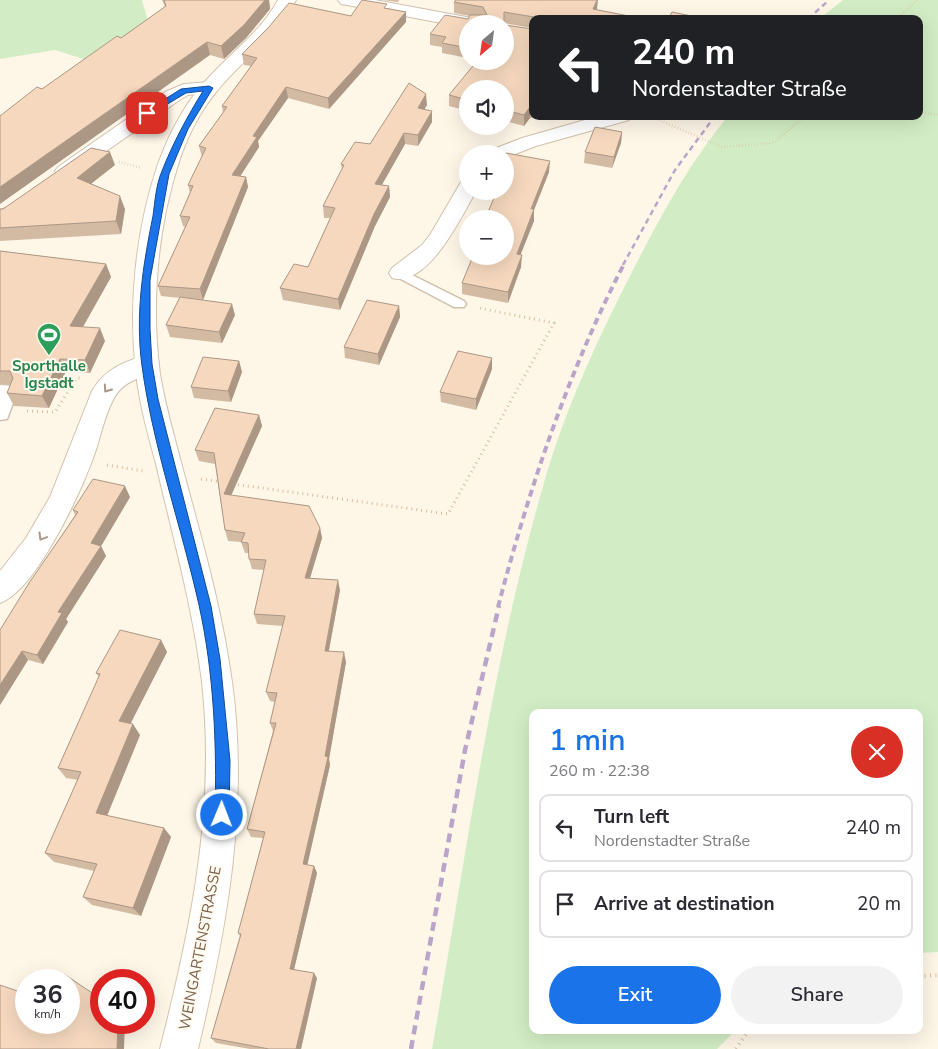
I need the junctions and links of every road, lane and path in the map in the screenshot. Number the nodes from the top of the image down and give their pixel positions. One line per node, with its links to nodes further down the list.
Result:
1 (287, 0): 6 (street, WEINGARTENSTRASSE)
2 (347, 0): 5 (street)
3 (917, 0): 4 (path)
4 (901, 15)
5 (459, 21)
6 (209, 88): 13 (street); 14 (street, WEINGARTENSTRASSE)
7 (923, 113): 8 (path)
8 (938, 116)
9 (608, 120): 12 (street)
10 (659, 120): 11 (path)
11 (800, 120)
12 (514, 148)
13 (89, 154): 14 (path); 15 (street)
14 (165, 174): 19 (street, WEINGARTENSTRASSE)
15 (49, 182)
16 (461, 200): 17 (street)
17 (400, 273): 18 (lane)
18 (459, 304): 23 (path)
19 (147, 364): 22 (street, one-way to 22); 23 (street, WEINGARTENSTRASSE)
20 (0, 390): 21 (lane)
21 (2, 415)
22 (79, 461): 23 (path); 24 (street, one-way to 24)
23 (172, 475): 28 (street, WEINGARTENSTRASSE)
24 (0, 591)
25 (938, 975): 26 (path)
26 (923, 976)
27 (746, 1034): 29 (path)
28 (179, 1049)
29 (736, 1049)

